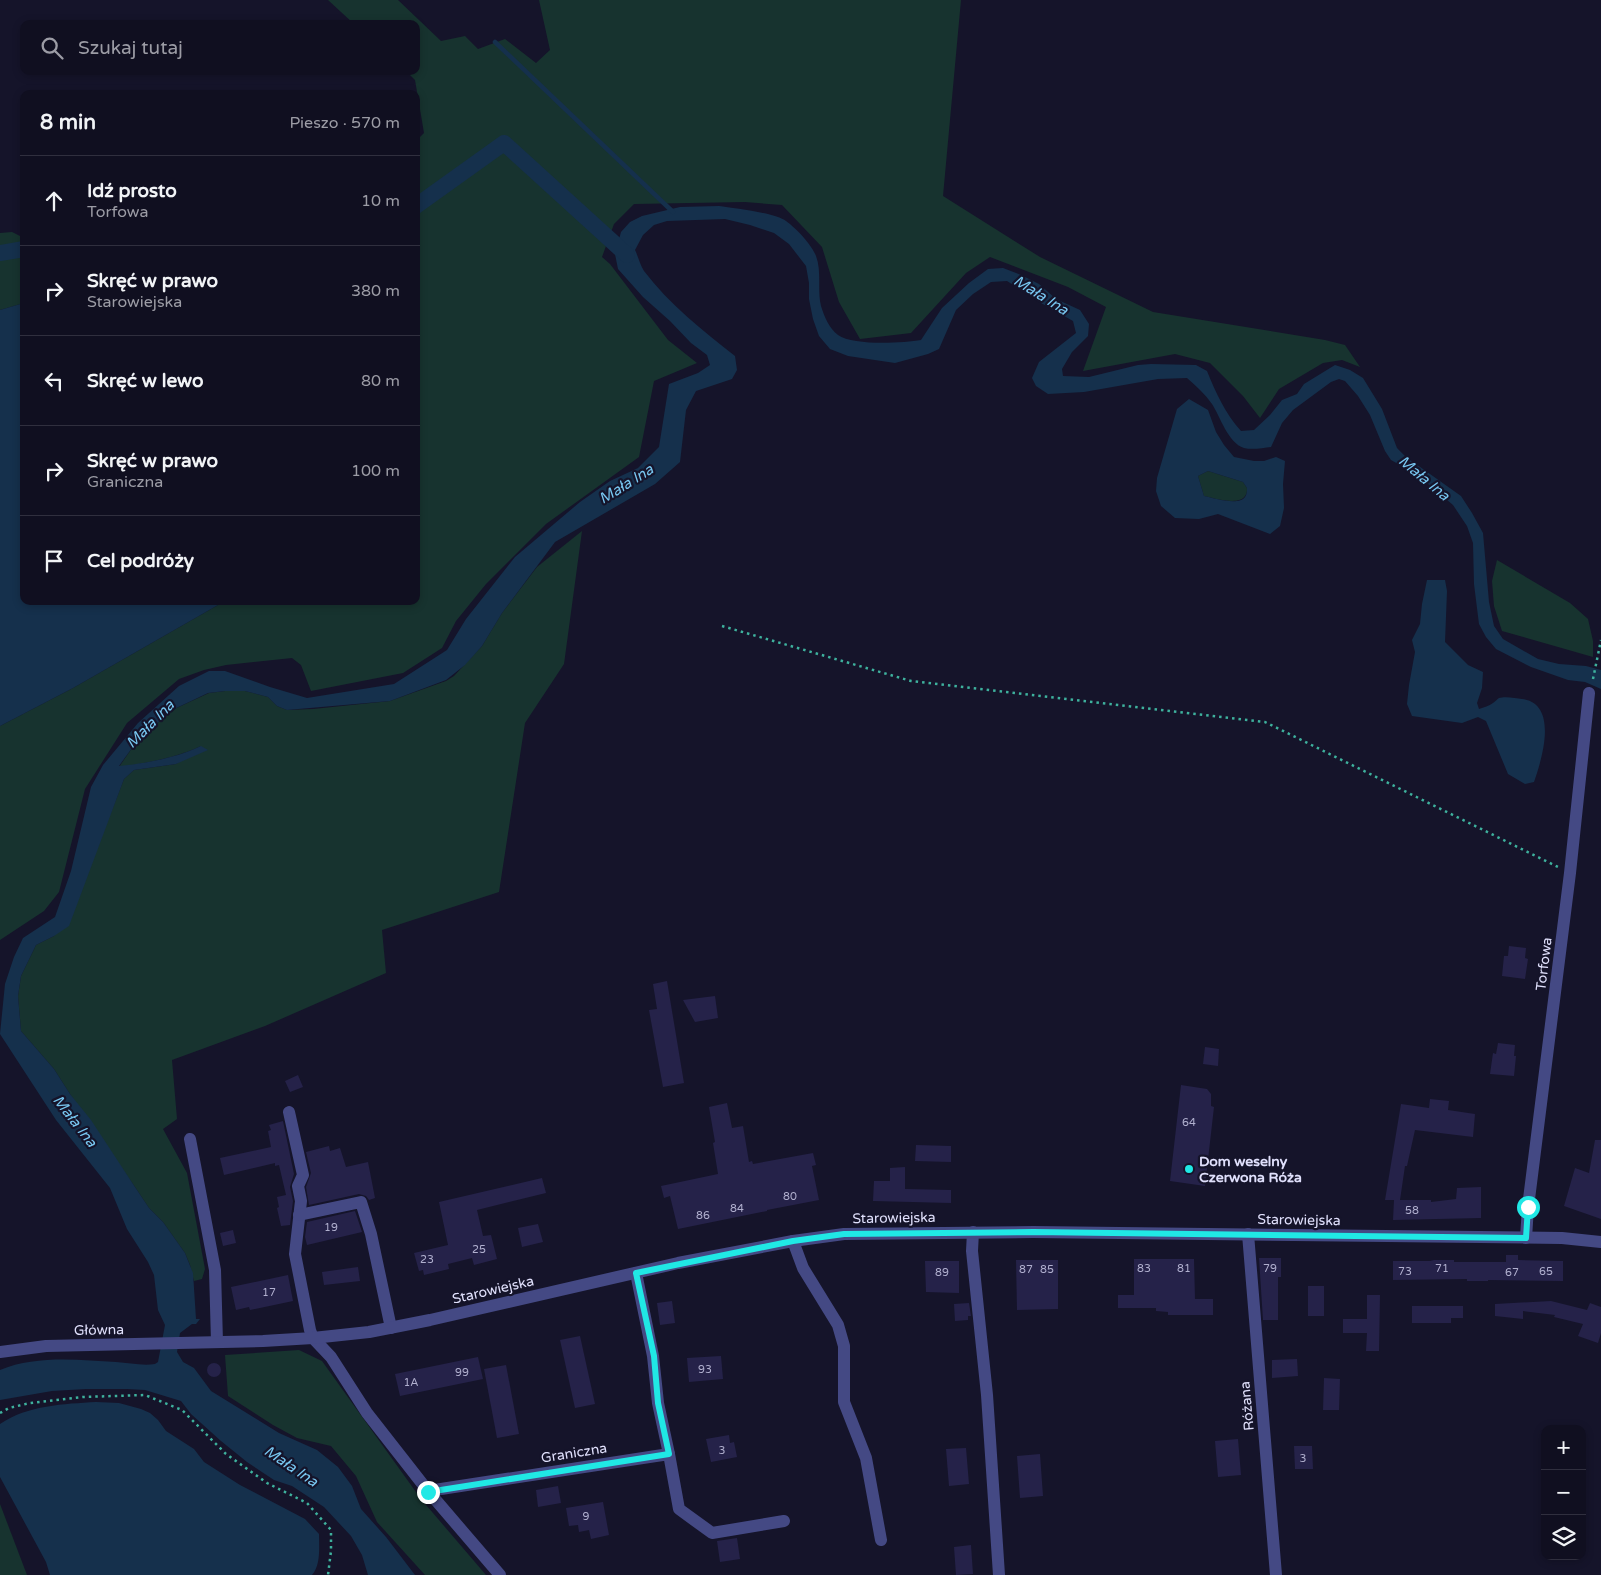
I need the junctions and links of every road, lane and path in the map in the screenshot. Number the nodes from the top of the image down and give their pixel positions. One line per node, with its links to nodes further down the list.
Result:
1 (722, 626): 4 (path)
2 (1601, 640): 3 (path)
3 (1590, 693): 4 (street, Torfowa)
4 (1570, 873): 10 (street, Torfowa)
5 (289, 1112): 7 (street)
6 (190, 1140): 17 (street)
7 (299, 1216): 14 (street); 15 (street)
8 (973, 1232): 9 (street, Starowiejska); 11 (street, Starowiejska); 26 (street)
9 (1248, 1234): 10 (street, Starowiejska); 27 (street, Różana)
10 (1526, 1238): 12 (street, Starowiejska)
11 (793, 1241): 13 (street, Starowiejska); 23 (street)
12 (1601, 1242)
13 (636, 1273): 14 (street, Starowiejska); 20 (street)
14 (392, 1328): 15 (street, Starowiejska)
15 (313, 1338): 17 (street, Starowiejska); 21 (street)
16 (198, 1342): 17 (street, Starowiejska); 18 (street, Główna)
17 (217, 1342)
18 (0, 1352)
19 (0, 1412): 24 (path)
20 (669, 1454): 21 (street, Graniczna); 22 (street)
21 (428, 1492): 25 (street)
22 (784, 1521)
23 (882, 1540)
24 (328, 1575)
25 (500, 1575)
26 (999, 1575)
27 (1276, 1575)

